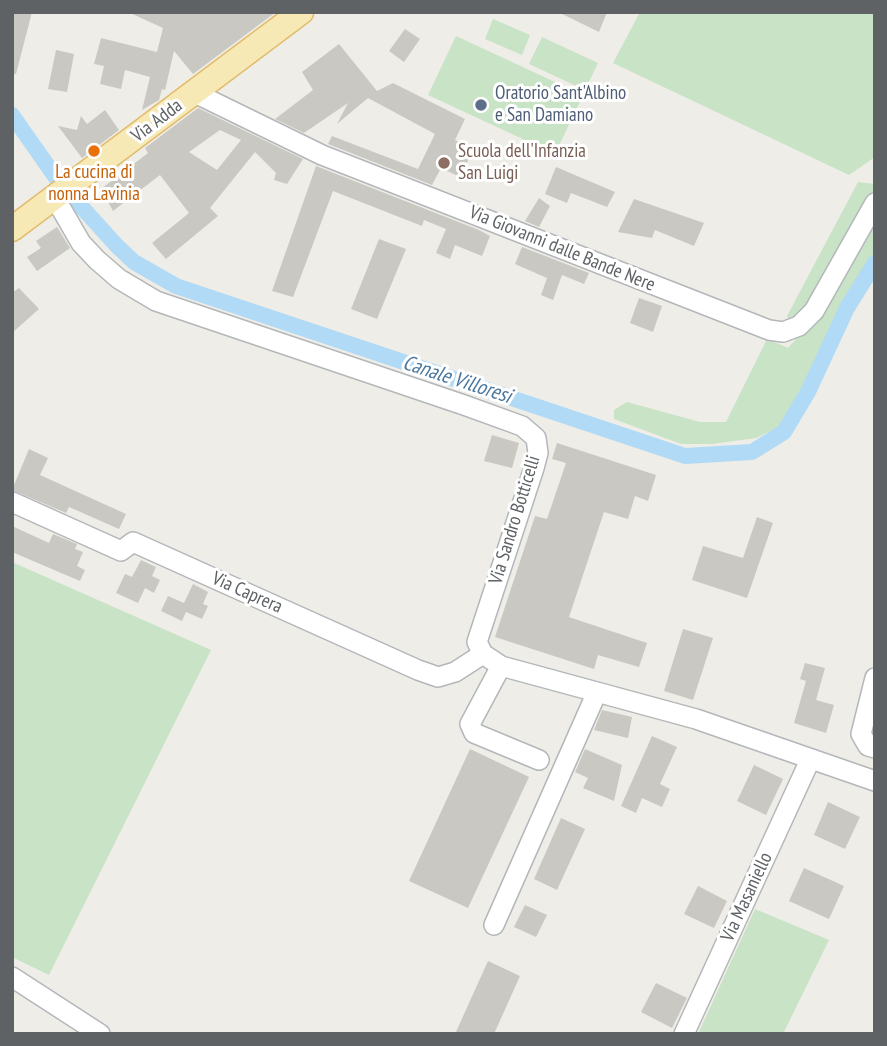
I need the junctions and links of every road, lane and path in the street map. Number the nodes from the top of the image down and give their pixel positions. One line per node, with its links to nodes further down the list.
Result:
1 (301, 12): 2 (main road, Via Adda)
2 (195, 93): 3 (main road, Via Adda); 4 (street, Via Giovanni dalle Bande Nere)
3 (59, 195): 5 (main road, Via Adda); 7 (street, Via Sandro Botticelli)
4 (875, 203)
5 (12, 229)
6 (12, 502): 7 (street, Via Caprera)
7 (483, 654): 8 (street)
8 (501, 666): 10 (street); 12 (street)
9 (875, 678): 11 (street)
10 (597, 692): 13 (street); 15 (street)
11 (875, 748)
12 (540, 760)
13 (810, 760): 14 (street); 18 (street, Via Masaniello)
14 (875, 781)
15 (494, 925)
16 (12, 977): 17 (street)
17 (100, 1034)
18 (684, 1034)

